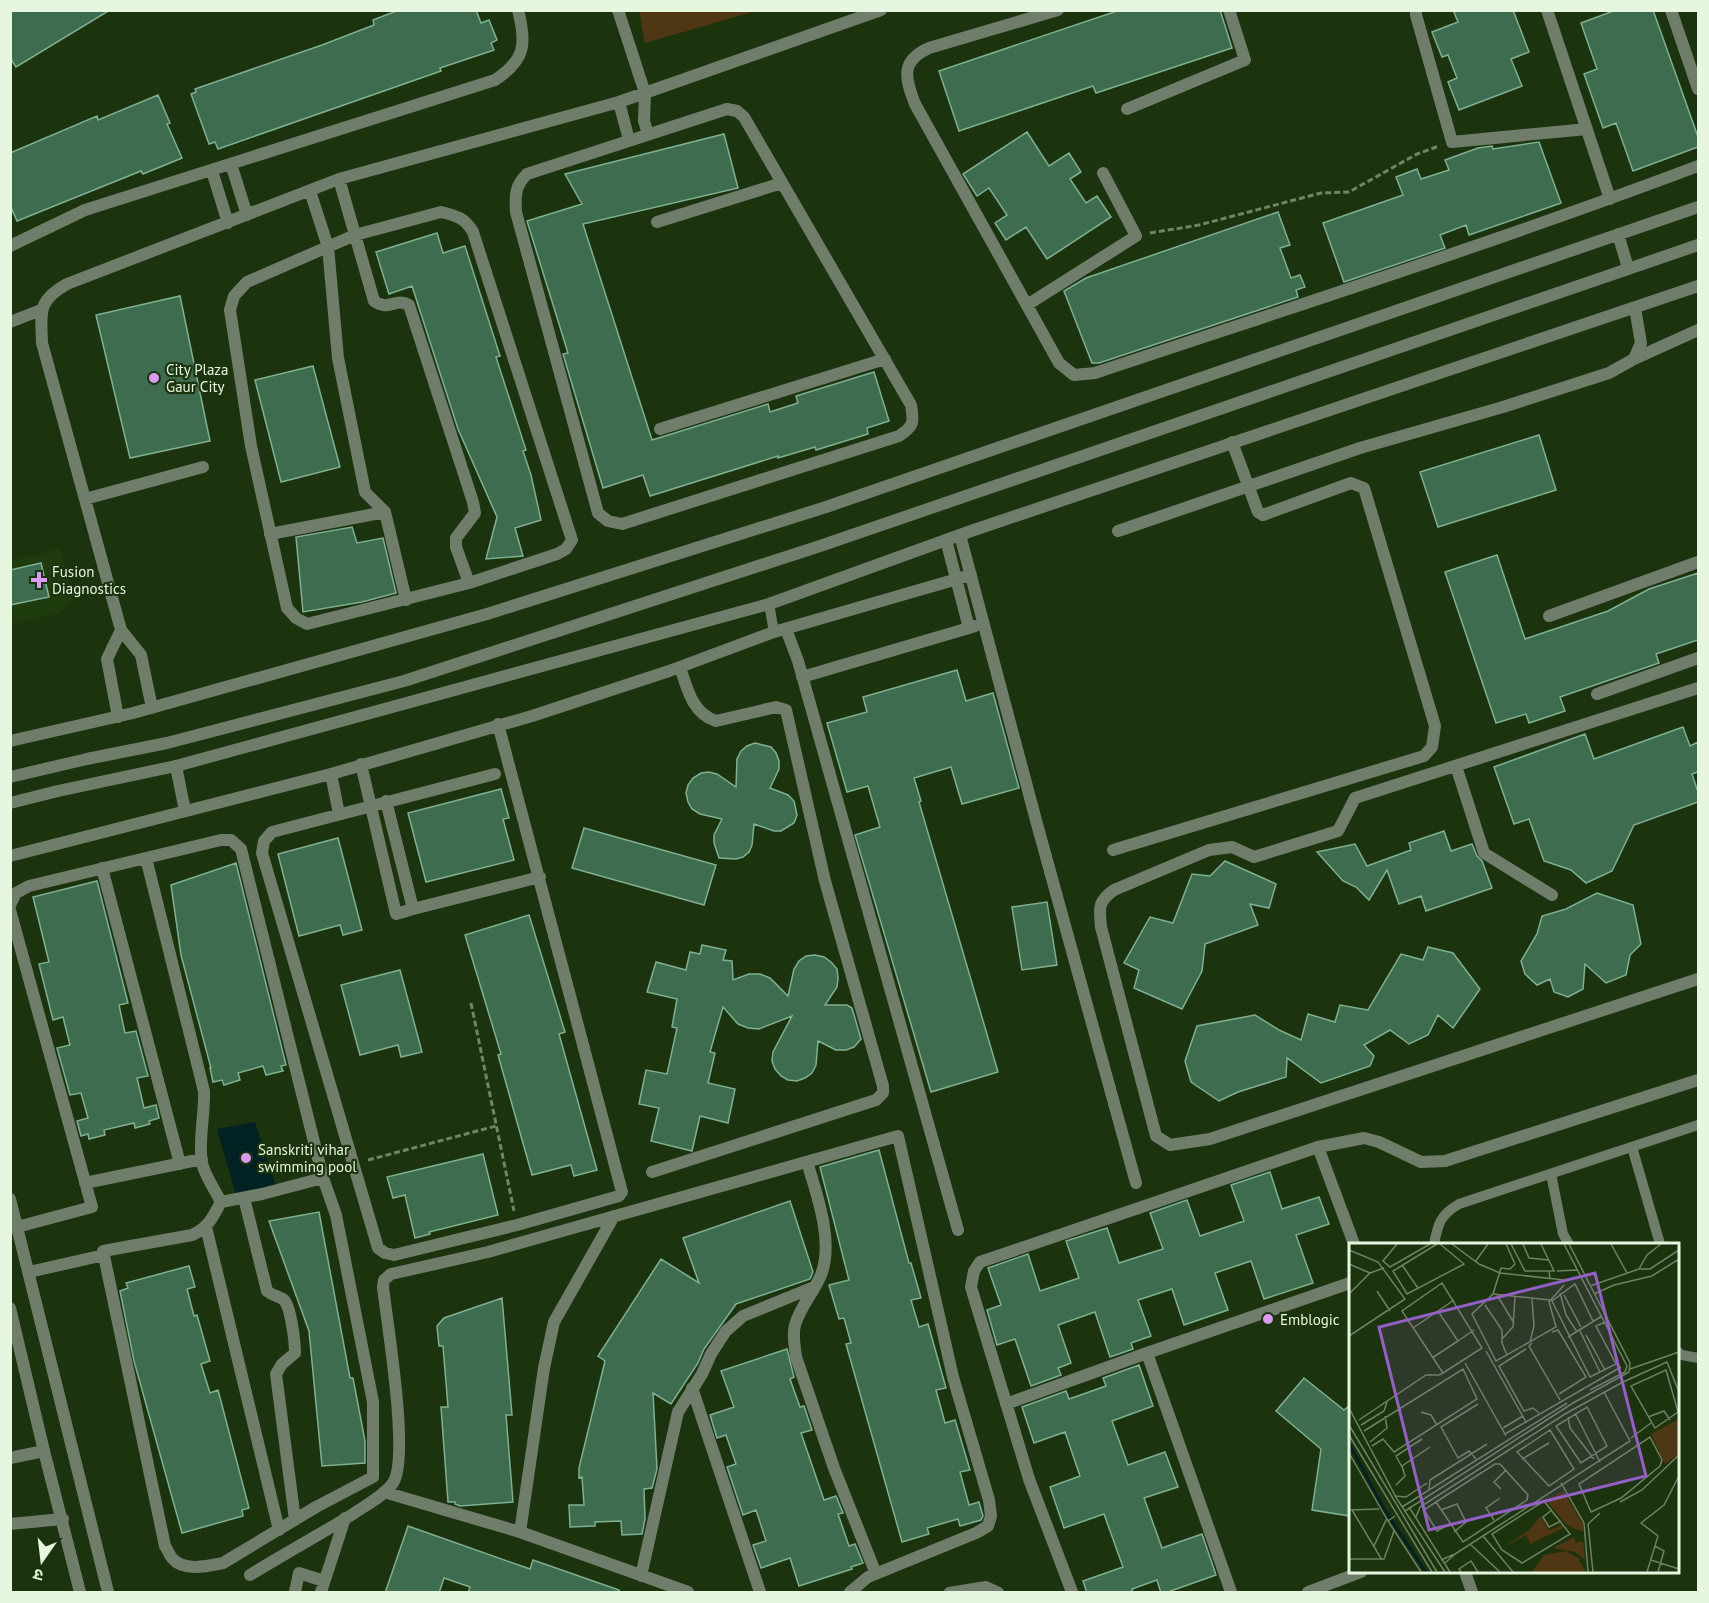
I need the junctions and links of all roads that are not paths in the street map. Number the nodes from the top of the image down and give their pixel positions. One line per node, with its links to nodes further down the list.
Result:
1 (518, 10): 16 (street)
2 (618, 10): 10 (street)
3 (881, 10): 10 (street)
4 (1058, 10): 35 (street)
5 (1229, 10): 12 (street)
6 (1416, 10): 13 (street)
7 (1547, 10): 13 (street)
8 (1671, 10): 9 (street)
9 (1698, 89)
10 (645, 93): 11 (street); 14 (street)
11 (619, 102): 15 (street); 20 (street)
12 (1127, 109)
13 (1587, 129): 23 (street)
14 (648, 134): 15 (street); 21 (street)
15 (629, 140): 40 (street)
16 (231, 164): 18 (street); 25 (street)
17 (1698, 166): 23 (street)
18 (212, 171): 27 (street); 31 (street)
19 (1103, 173): 35 (street)
20 (339, 180): 22 (street); 29 (street)
21 (783, 183): 26 (street); 40 (street)
22 (310, 191): 25 (street); 32 (street)
23 (1610, 199): 35 (street)
24 (1698, 207): 28 (street)
25 (247, 215): 27 (street)
26 (657, 222)
27 (228, 223): 37 (street)
28 (1618, 234): 33 (street); 68 (street)
29 (355, 235): 32 (street); 55 (street); 55 (street)
30 (1698, 245): 33 (street)
31 (10, 246)
32 (328, 247): 47 (street); 49 (street)
33 (1628, 268): 77 (street)
34 (1698, 286): 36 (street)
35 (1027, 306)
36 (1635, 308): 41 (street); 43 (street)
37 (41, 310): 38 (street); 46 (street)
38 (10, 322)
39 (1698, 330): 41 (street)
40 (885, 359): 42 (street)
41 (1634, 359): 45 (street)
42 (660, 429)
43 (1232, 442): 45 (street); 50 (street)
44 (203, 467): 46 (street)
45 (1249, 486): 48 (street); 83 (street)
46 (85, 499): 61 (street)
47 (385, 512): 49 (street); 56 (street)
48 (1118, 531)
49 (270, 534): 56 (street)
50 (960, 535): 51 (street); 53 (street)
51 (946, 540): 54 (street); 57 (street)
52 (1698, 562): 58 (street)
53 (971, 575): 54 (street); 59 (street)
54 (957, 579): 60 (street); 62 (street)
55 (469, 583): 56 (street)
56 (406, 600)
57 (769, 604): 62 (lane); 73 (street)
58 (1550, 616)
59 (985, 623): 60 (street); 104 (street)
60 (969, 628): 65 (street)
61 (122, 630): 68 (street); 69 (street)
62 (780, 631): 64 (street); 65 (street)
63 (1698, 658): 67 (street)
64 (680, 667): 70 (street); 100 (street)
65 (802, 677): 111 (street)
66 (1698, 688): 74 (street)
67 (1597, 694)
68 (152, 708): 69 (street)
69 (118, 717): 71 (street)
70 (498, 724): 72 (street); 87 (street)
71 (10, 741)
72 (362, 764): 75 (street); 80 (street)
73 (176, 766): 79 (street); 81 (street)
74 (1456, 766): 88 (street); 92 (street)
75 (331, 774): 81 (street); 82 (street)
76 (495, 774): 78 (street)
77 (10, 777)
78 (386, 801): 80 (street); 90 (street)
79 (10, 804)
80 (370, 805): 82 (street); 90 (street)
81 (185, 811): 84 (street)
82 (339, 814): 87 (street)
83 (1113, 850)
84 (10, 856)
85 (146, 858): 86 (street); 97 (street); 102 (street)
86 (102, 868): 89 (street); 99 (street)
87 (540, 877): 90 (street)
88 (1552, 895)
89 (10, 904)
90 (413, 909)
91 (10, 910): 103 (street)
92 (1698, 979)
93 (1698, 1080): 95 (street)
94 (1698, 1125): 96 (lane)
95 (1318, 1147): 112 (street); 125 (street)
96 (1632, 1147): 101 (lane); 115 (lane)
97 (202, 1159): 99 (street); 107 (street)
98 (807, 1162): 108 (street); 119 (street); 137 (street)
99 (180, 1164): 103 (street)
100 (652, 1172)
101 (1551, 1174): 113 (lane); 114 (lane)
102 (323, 1178): 105 (street); 131 (street)
103 (85, 1183): 109 (street)
104 (1136, 1183)
105 (243, 1198): 107 (street); 131 (street)
106 (10, 1199): 109 (street)
107 (221, 1202): 110 (street)
108 (614, 1216): 128 (street); 134 (street)
109 (17, 1227): 117 (street)
110 (206, 1227): 116 (street); 133 (street)
111 (958, 1230)
112 (1353, 1243)
113 (1434, 1243)
114 (1568, 1243)
115 (1659, 1243)
116 (104, 1255): 117 (street); 133 (street)
117 (29, 1272): 142 (street)
118 (1349, 1282): 121 (street)
119 (814, 1287): 124 (street); 137 (street)
120 (10, 1308): 126 (street)
121 (1147, 1353): 125 (street); 150 (street)
122 (1679, 1353): 123 (lane)
123 (1698, 1358)
124 (692, 1388): 139 (street); 145 (street)
125 (1006, 1404): 149 (street)
126 (44, 1451): 127 (street); 130 (street)
127 (10, 1458)
128 (384, 1492): 129 (street); 134 (street)
129 (345, 1518): 138 (street); 140 (street)
130 (63, 1519): 132 (street); 141 (street)
131 (295, 1520): 133 (street)
132 (10, 1524)
133 (279, 1530)
134 (520, 1532): 139 (street)
135 (1358, 1573): 151 (street)
136 (1464, 1573): 152 (street)
137 (876, 1574): 146 (street)
138 (250, 1575)
139 (641, 1576): 144 (street)
140 (323, 1587): 143 (street)
141 (80, 1593)
142 (108, 1593)
143 (295, 1593)
144 (688, 1593)
145 (760, 1593)
146 (850, 1593)
147 (949, 1593): 148 (lane)
148 (999, 1593)
149 (1071, 1593)
150 (1231, 1593)
151 (1308, 1593)
152 (1472, 1593)

